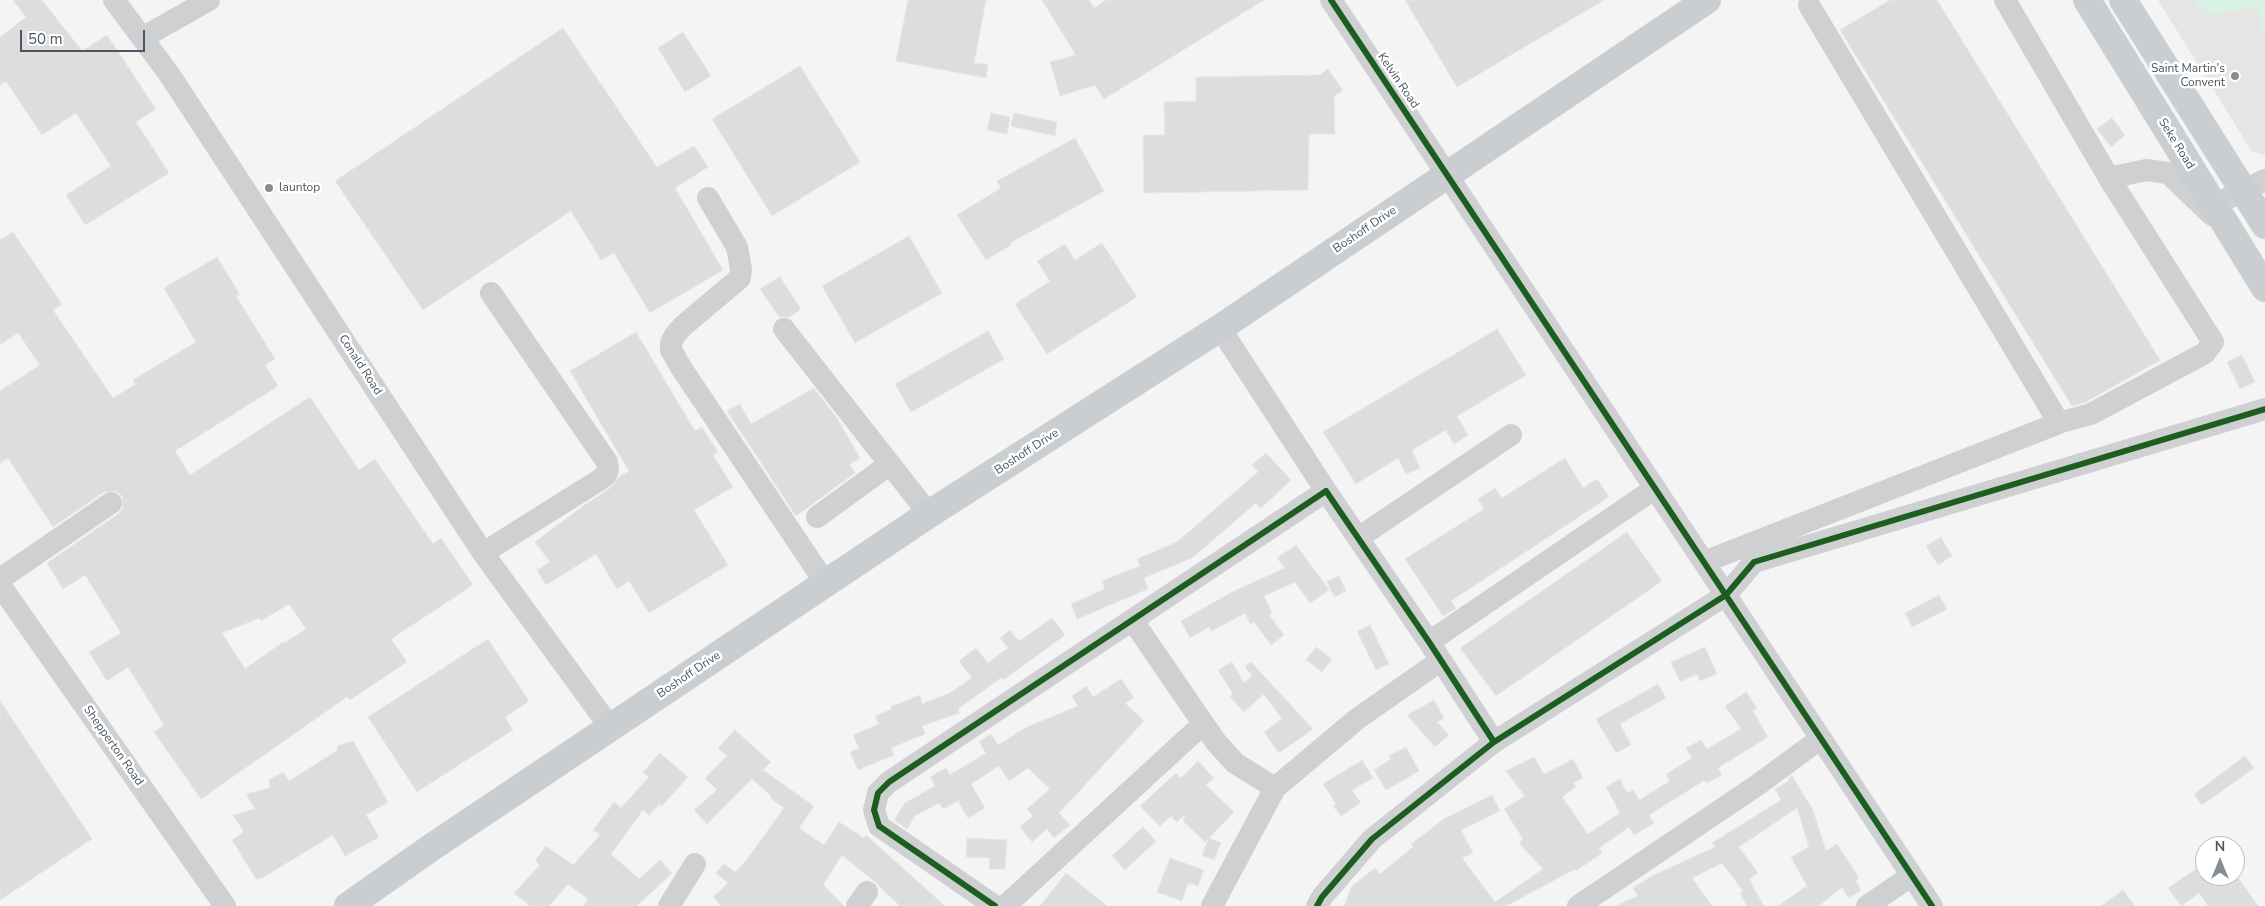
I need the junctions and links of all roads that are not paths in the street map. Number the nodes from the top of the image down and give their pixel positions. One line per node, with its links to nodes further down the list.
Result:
1 (114, 0): 9 (street, Conald Road)
2 (208, 0): 9 (street)
3 (1330, 0): 10 (street, Kelvin Road)
4 (1707, 0): 10 (main road, Boshoff Drive)
5 (2004, 0): 11 (street)
6 (2087, 0): 14 (main road, Seke Road)
7 (2123, 0): 12 (main road)
8 (1812, 2): 22 (street)
9 (142, 38): 31 (street, Conald Road)
10 (1447, 175): 19 (main road, Boshoff Drive); 25 (street, Kelvin Road)
11 (2109, 178): 16 (street); 22 (street)
12 (2255, 186): 14 (street); 15 (main road)
13 (708, 198): 34 (street)
14 (2214, 205): 16 (main road, Seke Road)
15 (2265, 224)
16 (2232, 235): 17 (main road, Seke Road)
17 (2265, 288)
18 (491, 293): 31 (street)
19 (1220, 328): 26 (street); 28 (main road, Boshoff Drive)
20 (784, 329): 24 (street)
21 (2265, 409): 36 (street)
22 (2054, 424): 32 (street)
23 (1511, 436): 30 (street)
24 (890, 464): 28 (street); 29 (street)
25 (1654, 490): 32 (street, Kelvin Road); 38 (street)
26 (1326, 491): 30 (street); 37 (street)
27 (111, 503): 33 (street)
28 (929, 514): 34 (main road, Boshoff Drive)
29 (817, 517)
30 (1358, 538): 38 (street)
31 (483, 553): 41 (street, Conald Road)
32 (1704, 562): 36 (street, Kelvin Road)
33 (0, 579)
34 (826, 584): 41 (main road, Boshoff Drive)
35 (0, 585): 47 (street, Shepperton Road)
36 (1726, 595): 42 (street, Kelvin Road); 43 (street)
37 (1133, 621): 40 (street); 50 (street)
38 (1429, 642): 39 (street)
39 (1440, 661): 43 (street); 44 (street)
40 (1203, 724): 44 (street); 51 (street)
41 (610, 727): 48 (main road, Boshoff Drive)
42 (1820, 738): 46 (street, Kelvin Road); 54 (street)
43 (1494, 742): 53 (street)
44 (1275, 788): 52 (street)
45 (695, 864): 49 (street)
46 (1911, 876): 55 (street); 56 (street, Kelvin Road)
47 (225, 906)
48 (348, 906)
49 (669, 906)
50 (996, 906)
51 (1005, 906)
52 (1212, 906)
53 (1316, 906)
54 (1578, 906)
55 (1867, 906)
56 (1932, 906)

